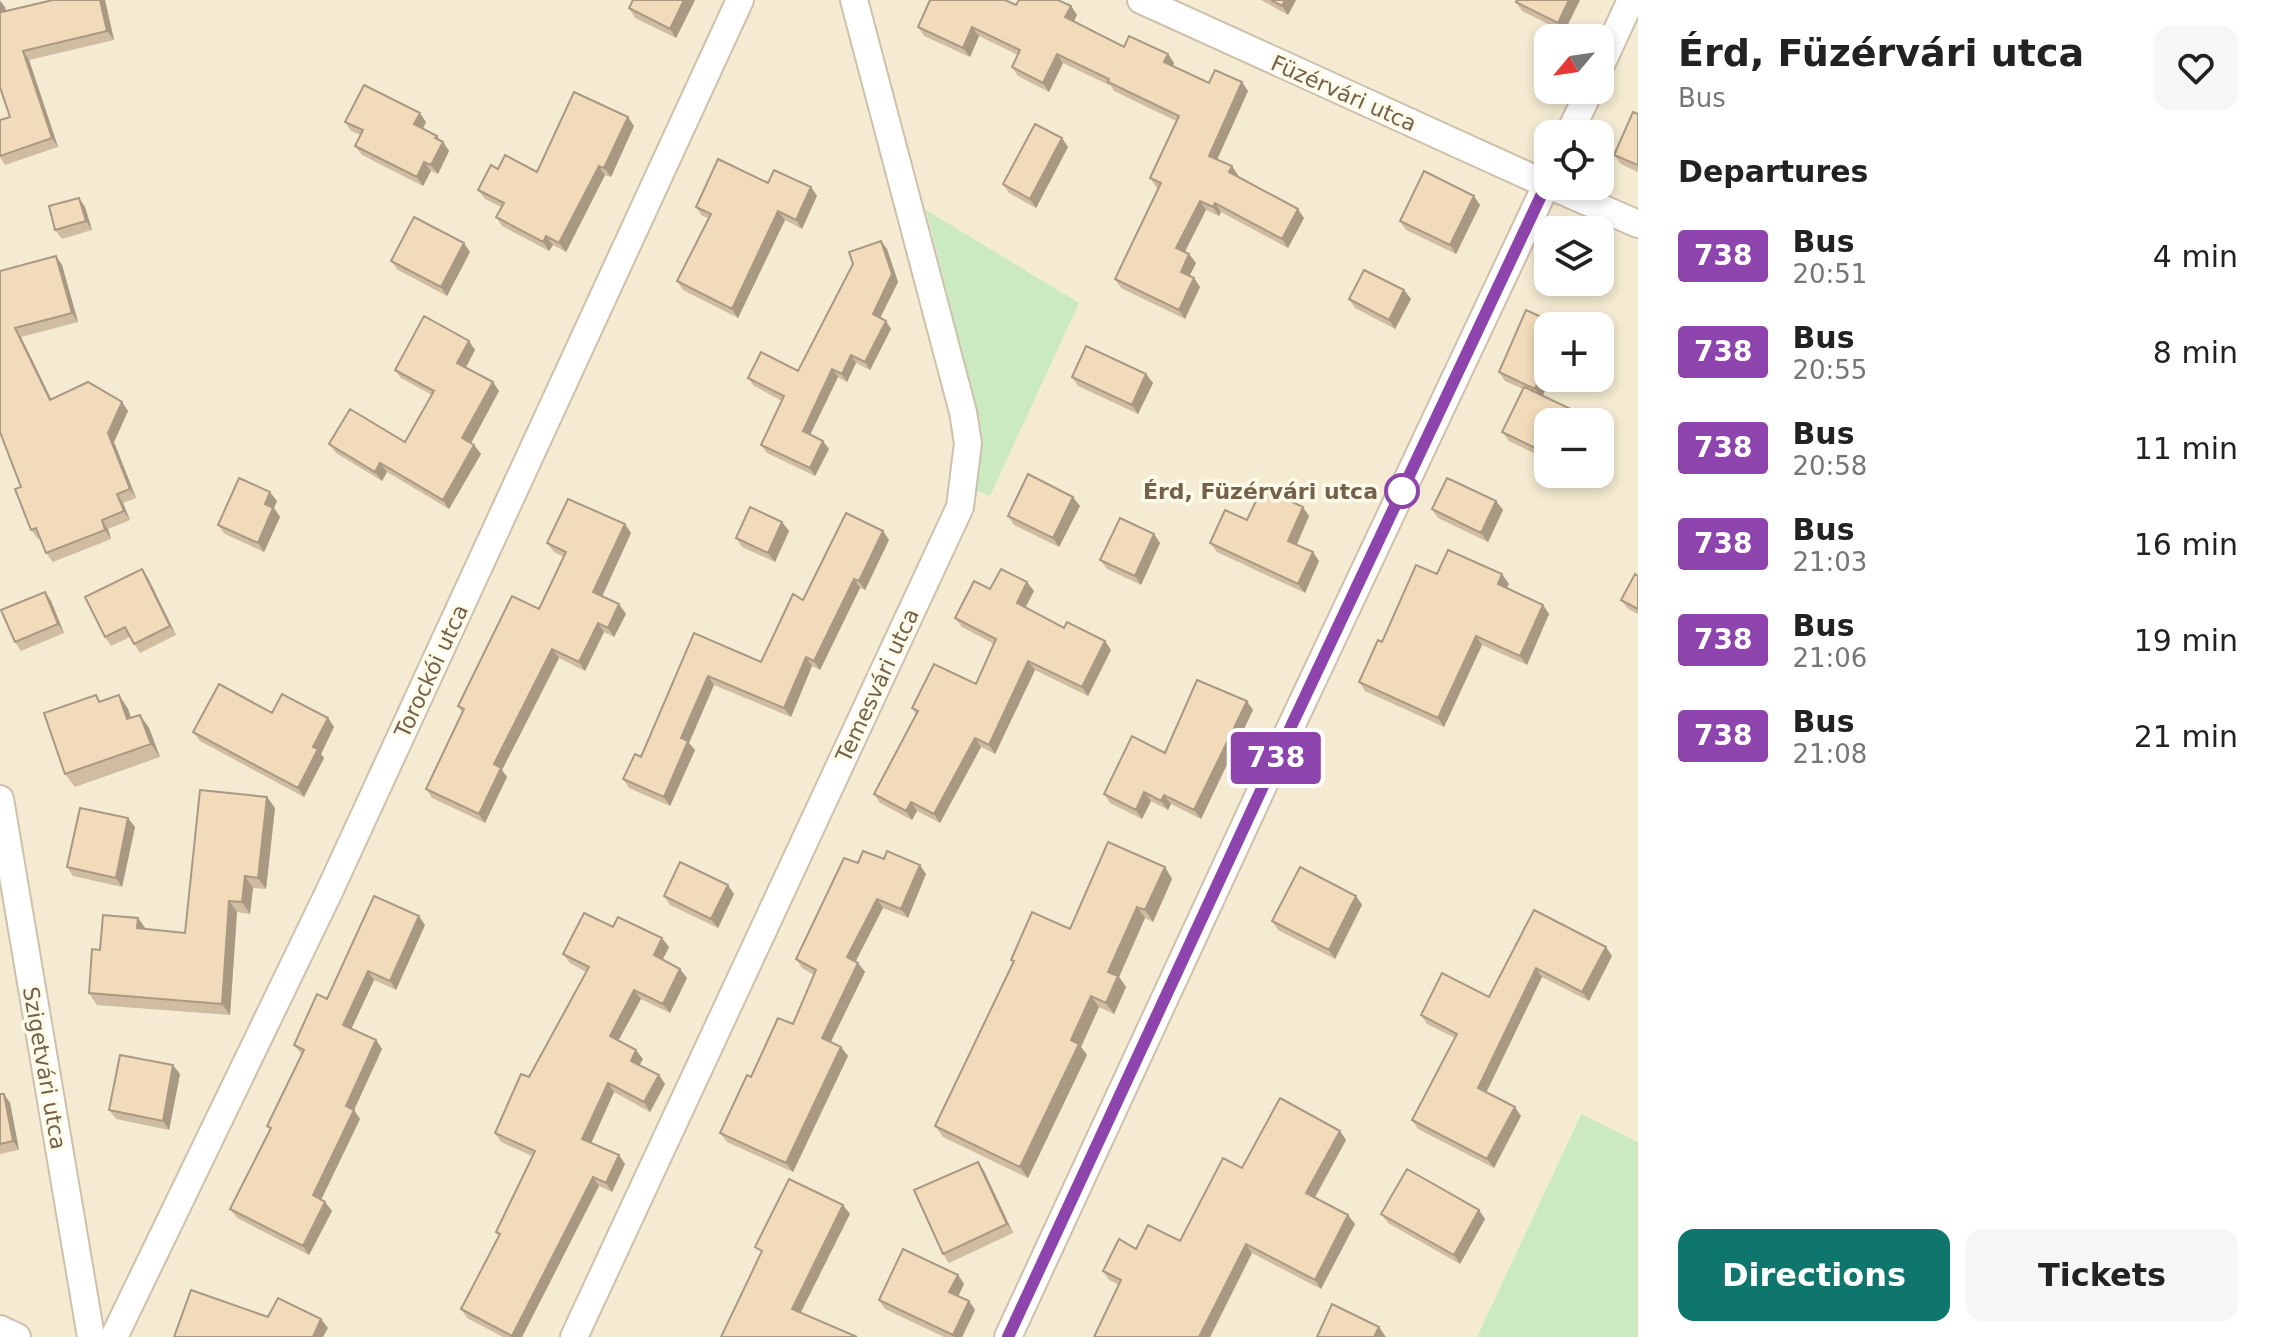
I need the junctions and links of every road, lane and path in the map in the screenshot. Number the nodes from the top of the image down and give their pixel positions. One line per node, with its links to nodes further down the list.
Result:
1 (740, 0): 15 (street, Torockói utca)
2 (854, 0): 16 (street, Temesvári utca)
3 (1141, 0): 5 (street, Füzérvári utca)
4 (1631, 0): 6 (street)
5 (1178, 8): 7 (street, Füzérvári utca)
6 (1614, 37)
7 (1534, 177)
8 (1540, 200): 17 (street)
9 (1584, 200): 10 (street, Füzérvári utca)
10 (1638, 224)
11 (0, 799): 14 (street, Szigetvári utca)
12 (0, 1329): 13 (street)
13 (17, 1337)
14 (91, 1337)
15 (114, 1337)
16 (574, 1337)
17 (1008, 1337)

